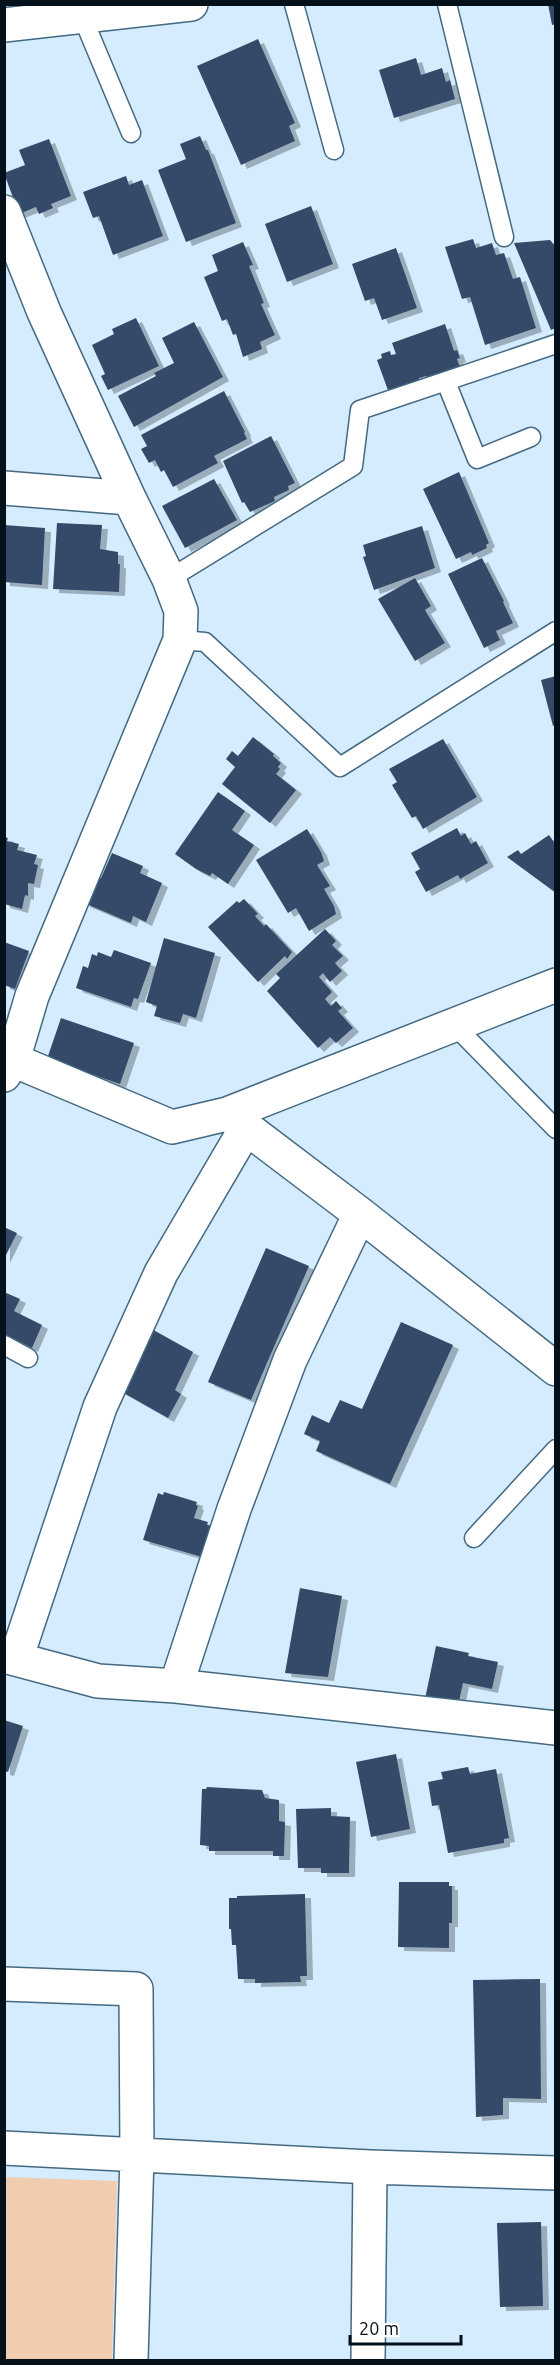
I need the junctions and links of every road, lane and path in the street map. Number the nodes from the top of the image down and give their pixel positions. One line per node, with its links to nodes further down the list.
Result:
1 (191, 4): 4 (street)
2 (294, 4): 7 (lane)
3 (447, 4): 9 (lane)
4 (82, 16): 5 (street); 6 (lane)
5 (4, 25)
6 (131, 133)
7 (334, 150)
8 (4, 212): 14 (street)
9 (504, 237)
10 (555, 344): 11 (lane)
11 (446, 382): 12 (lane); 15 (lane)
12 (531, 437)
13 (4, 488): 14 (street)
14 (129, 498): 15 (street)
15 (169, 579): 17 (street)
16 (555, 631): 17 (lane)
17 (180, 640): 19 (street)
18 (553, 990): 20 (street)
19 (15, 1017): 21 (street)
20 (455, 1026): 22 (street); 23 (lane)
21 (9, 1068): 22 (street)
22 (236, 1121): 24 (street); 30 (street)
23 (555, 1129)
24 (360, 1214): 27 (street); 31 (street)
25 (4, 1346): 26 (lane)
26 (28, 1358)
27 (555, 1369)
28 (555, 1449): 29 (lane)
29 (474, 1538)
30 (10, 1658): 31 (street)
31 (176, 1686): 32 (street)
32 (555, 1728)
33 (4, 1983): 35 (street)
34 (4, 2148): 35 (street)
35 (137, 2155): 36 (street); 38 (street)
36 (370, 2167): 37 (street); 39 (street)
37 (555, 2173)
38 (131, 2361)
39 (368, 2361)

